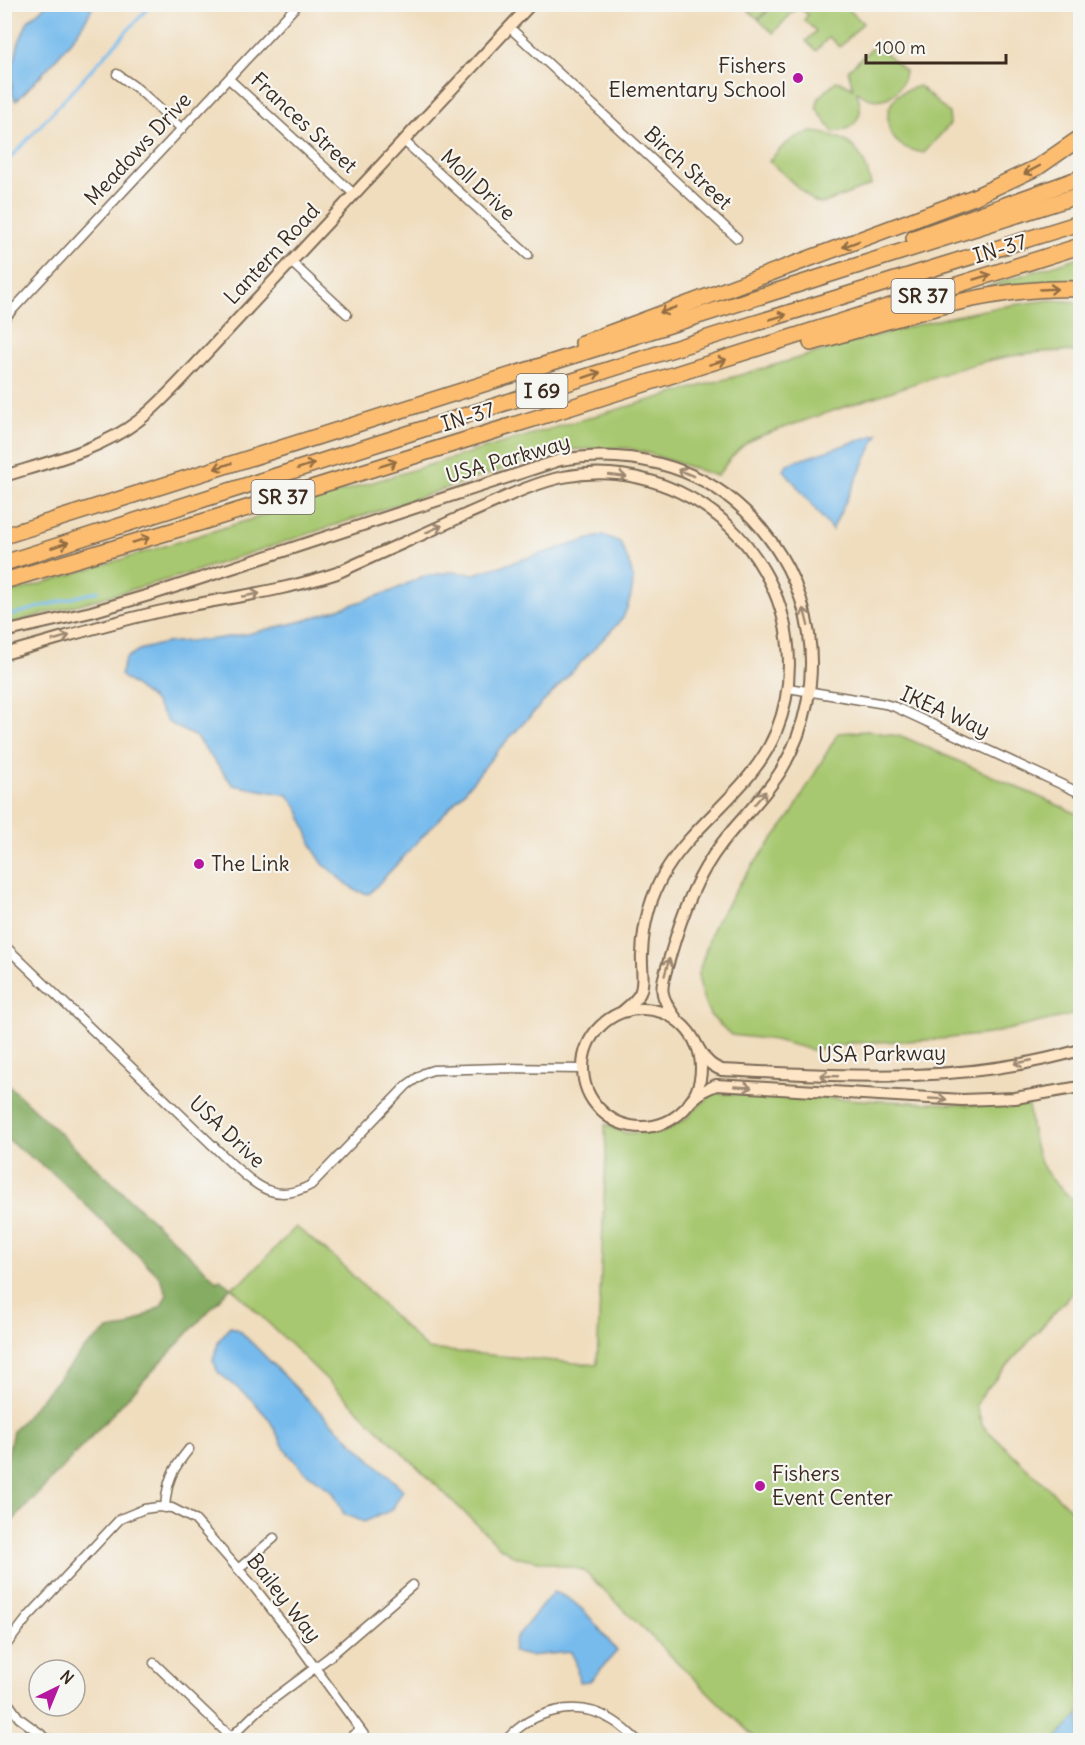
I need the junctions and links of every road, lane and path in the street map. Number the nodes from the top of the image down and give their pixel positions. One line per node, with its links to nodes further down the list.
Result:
1 (298, 4): 5 (street, Meadows Drive)
2 (531, 4): 3 (street, Lantern Road)
3 (509, 27): 8 (street, Lantern Road); 13 (street, Birch Street)
4 (117, 74): 6 (street)
5 (229, 79): 6 (street, Meadows Drive); 10 (street, Frances Street)
6 (182, 129): 20 (street, Meadows Drive)
7 (1080, 138): 22 (highway, one-way to 22)
8 (404, 141): 10 (street, Lantern Road); 15 (street, Moll Drive)
9 (1080, 178): 17 (highway, IN-37 / SR 37)
10 (354, 194): 16 (street, Lantern Road)
11 (1080, 195): 17 (highway, I 69)
12 (1080, 223): 25 (highway, I 69, one-way to 12)
13 (737, 238)
14 (1080, 246): 21 (highway, IN-37 / SR 37, one-way to 14)
15 (528, 255)
16 (291, 262): 19 (street); 23 (street, Lantern Road)
17 (868, 263): 22 (highway, I 69)
18 (1080, 289): 21 (highway, one-way to 18)
19 (347, 314)
20 (4, 319)
21 (766, 347): 26 (highway, IN-37 / SR 37, one-way to 21)
22 (439, 398): 24 (highway, I 69, one-way to 24)
23 (4, 476)
24 (4, 536)
25 (4, 562)
26 (4, 580)
27 (4, 632): 30 (street, USA Parkway, one-way to 27)
28 (4, 654): 29 (street, USA Parkway, one-way to 29)
29 (788, 688): 30 (street, IKEA Way); 33 (street, USA Parkway)
30 (809, 693): 31 (street, IKEA Way); 34 (street, USA Parkway, one-way to 30)
31 (1080, 793)
32 (4, 945): 37 (street, USA Drive)
33 (623, 1011): 34 (street, USA Parkway); 37 (street, USA Parkway)
34 (677, 1020): 35 (street, USA Parkway)
35 (695, 1042): 36 (street, USA Parkway, one-way to 35); 39 (street, USA Parkway)
36 (1080, 1050)
37 (582, 1069): 39 (street, USA Parkway)
38 (1080, 1087): 39 (street, USA Parkway, one-way to 38)
39 (690, 1102)
40 (189, 1449): 41 (street)
41 (165, 1508): 43 (street, Bailey Way); 45 (street)
42 (274, 1538): 43 (street)
43 (238, 1569): 47 (street, Bailey Way)
44 (413, 1585): 47 (street)
45 (4, 1648)
46 (154, 1663): 50 (street)
47 (315, 1667): 49 (street, Bailey Way); 50 (street)
48 (4, 1697): 51 (street)
49 (360, 1730): 52 (street); 53 (street, Bailey Way)
50 (229, 1739)
51 (49, 1740)
52 (346, 1740)
53 (368, 1740)
54 (506, 1740): 55 (street)
55 (637, 1740)

